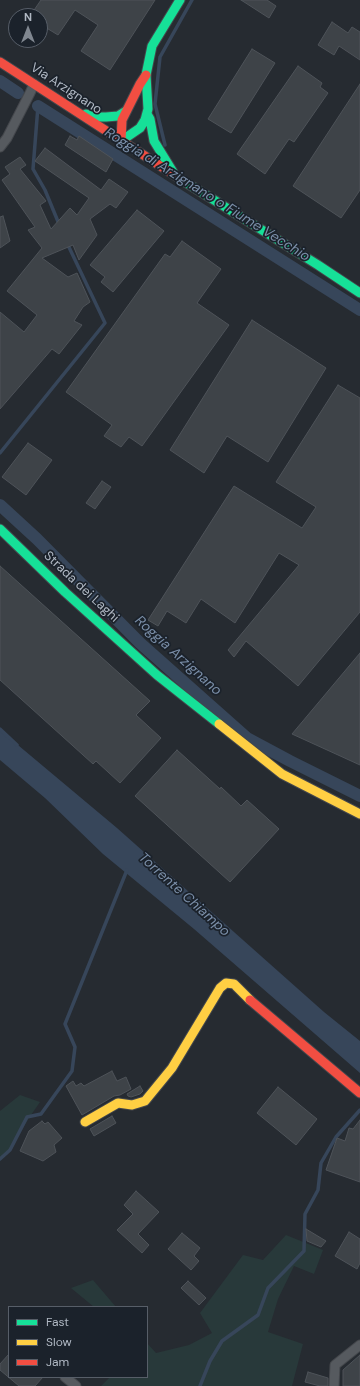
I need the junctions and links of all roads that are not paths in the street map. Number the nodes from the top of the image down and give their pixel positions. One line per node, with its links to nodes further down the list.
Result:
1 (180, 0): 3 (street)
2 (0, 62): 4 (street, Via Arzignano)
3 (146, 75): 6 (street); 7 (street)
4 (34, 84): 5 (street, Via Arzignano); 9 (street)
5 (76, 111): 6 (street); 8 (street, Via Arzignano)
6 (126, 111): 8 (street)
7 (147, 114): 8 (street); 10 (street)
8 (121, 141): 10 (street, Via Arzignano)
9 (0, 147)
10 (177, 177): 11 (street, Via Arzignano)
11 (360, 293)
12 (0, 529): 13 (street, Strada dei Laghi)
13 (360, 814)
14 (360, 1093): 15 (street)
15 (85, 1122)
16 (360, 1345): 19 (street)
17 (67, 1378): 18 (street)
18 (76, 1386)
19 (334, 1386)

